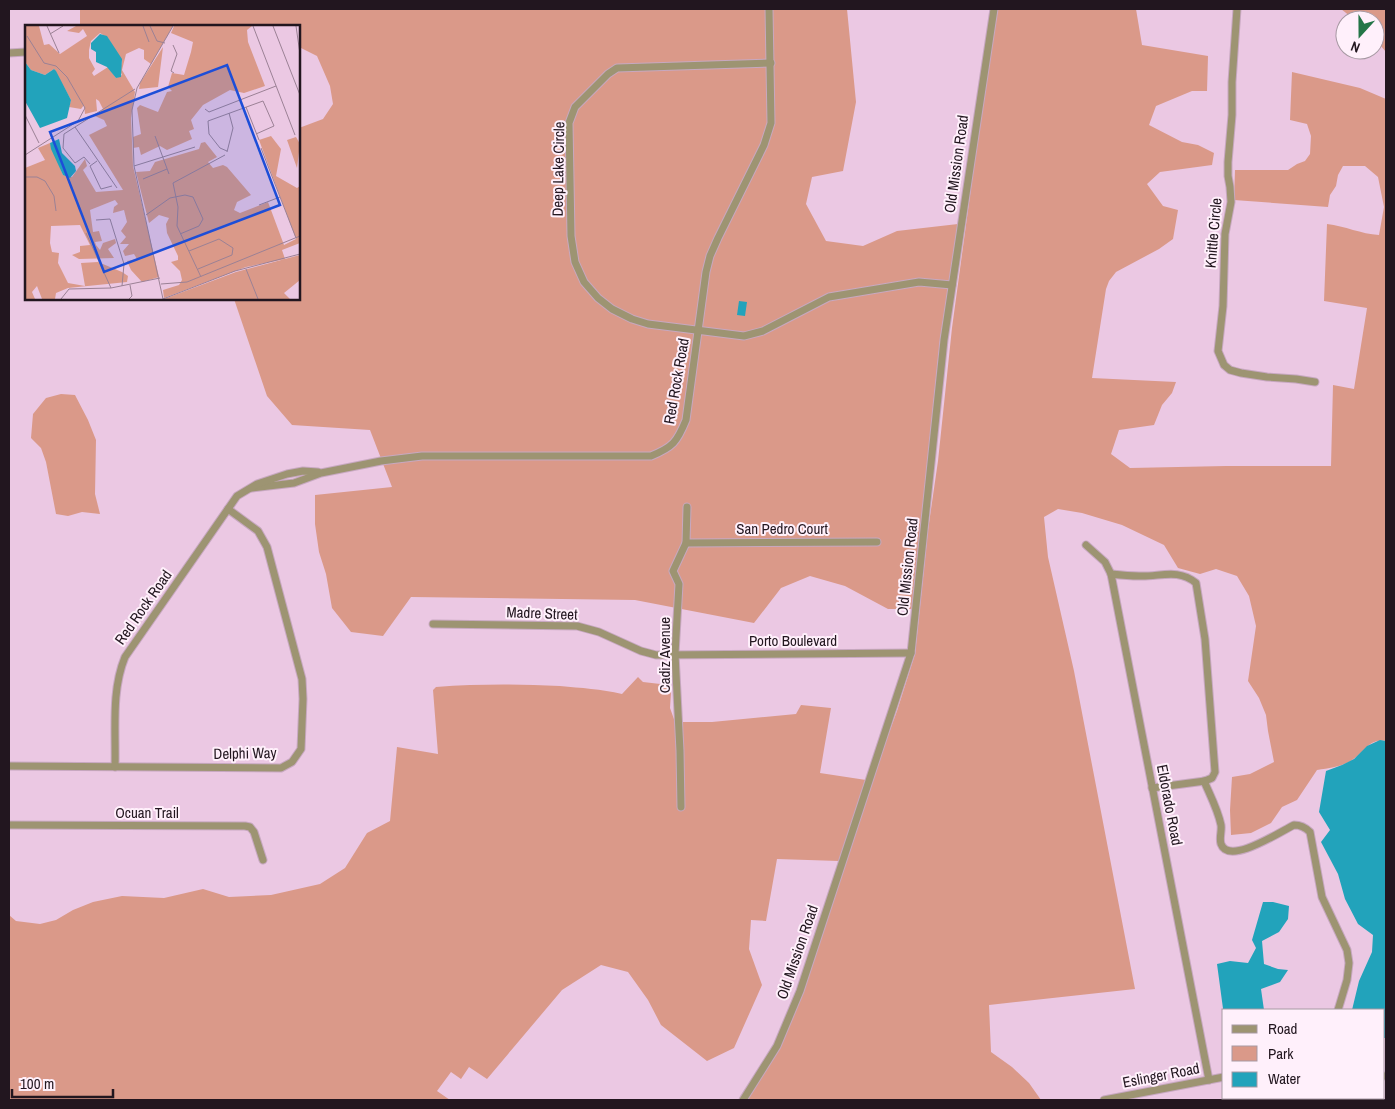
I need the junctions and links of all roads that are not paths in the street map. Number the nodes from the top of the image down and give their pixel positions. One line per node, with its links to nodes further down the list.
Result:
1 (770, 9): 6 (street, Red Rock Road)
2 (994, 9): 7 (street, Old Mission Road)
3 (1237, 9): 9 (street, Knittle Circle)
4 (25, 52): 5 (street)
5 (9, 53)
6 (771, 63): 8 (street, Red Rock Road); 8 (street, Deep Lake Circle)
7 (952, 285): 8 (street, Deep Lake Circle); 21 (street, Old Mission Road)
8 (698, 330): 10 (street, Red Rock Road)
9 (1314, 382)
10 (321, 473): 11 (street, Red Rock Road); 12 (street, Red Rock Road)
11 (287, 474): 12 (street); 13 (street, Red Rock Road)
12 (287, 484): 13 (street, Red Rock Road)
13 (252, 488): 15 (street, Red Rock Road)
14 (686, 506): 17 (street, Cadiz Avenue)
15 (228, 509): 24 (street, Red Rock Road); 24 (street, Delphi Way)
16 (877, 542): 17 (street, San Pedro Court)
17 (686, 543): 22 (street, Cadiz Avenue)
18 (1086, 545): 19 (street, Eldorado Road)
19 (1111, 574): 25 (street); 26 (street, Eldorado Road)
20 (433, 624): 22 (street, Madre Street)
21 (911, 653): 22 (street, Porto Boulevard); 33 (street, Old Mission Road)
22 (675, 654): 27 (street, Cadiz Avenue)
23 (9, 766): 24 (street, Delphi Way)
24 (115, 767)
25 (1204, 781): 26 (street); 30 (street)
26 (1152, 788): 32 (street, Eldorado Road)
27 (681, 808)
28 (9, 824): 29 (street, Ocuan Trail)
29 (263, 860)
30 (1338, 1009)
31 (1222, 1077): 32 (street, Eslinger Road)
32 (1209, 1080): 34 (street, Eslinger Road)
33 (743, 1100)
34 (1104, 1100)

